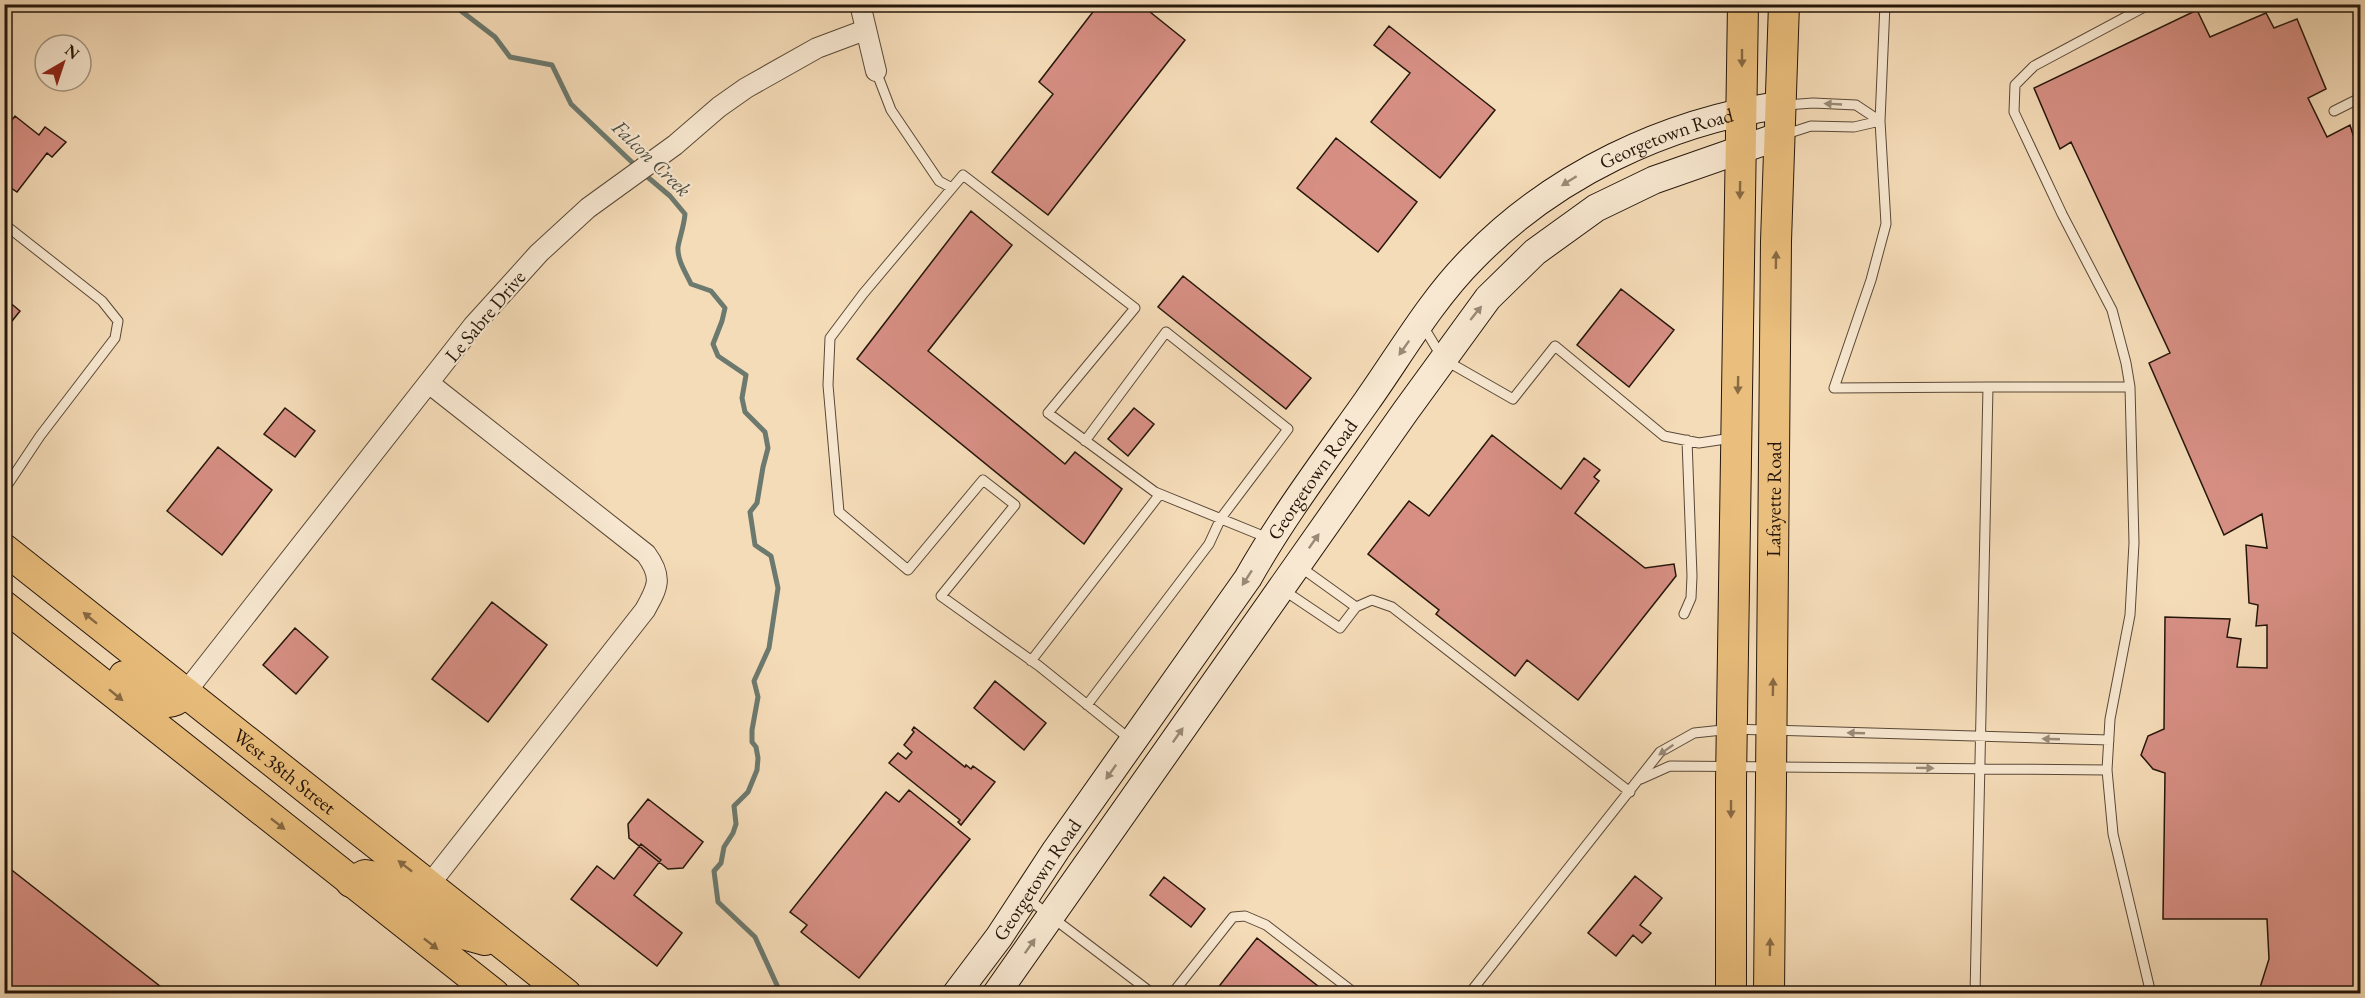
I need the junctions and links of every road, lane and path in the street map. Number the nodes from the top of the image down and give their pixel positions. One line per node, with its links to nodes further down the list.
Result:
1 (860, 4): 6 (street)
2 (1743, 4): 10 (main road, Lafayette Road, one-way to 10)
3 (1784, 4): 9 (main road, Lafayette Road)
4 (1885, 4): 12 (lane)
5 (2150, 4): 21 (lane)
6 (865, 30): 7 (street); 19 (street, Le Sabre Drive)
7 (876, 71): 15 (lane)
8 (2361, 98): 11 (lane)
9 (1781, 105): 10 (main road, Georgetown Road); 12 (lane, one-way to 9); 13 (main road, Lafayette Road)
10 (1741, 111): 14 (main road, Lafayette Road); 17 (main road, Georgetown Road, one-way to 17)
11 (2334, 111)
12 (1880, 121): 13 (lane); 20 (lane)
13 (1780, 136): 14 (main road, Georgetown Road); 39 (main road, Lafayette Road, one-way to 13)
14 (1740, 151): 18 (main road, Georgetown Road, one-way to 14); 22 (main road, Lafayette Road, one-way to 22)
15 (952, 188): 24 (lane); 35 (lane)
16 (4, 224): 25 (lane)
17 (1418, 320): 18 (lane); 28 (main road, Georgetown Road, one-way to 28)
18 (1443, 359): 23 (lane); 30 (main road, Georgetown Road, one-way to 18)
19 (430, 384): 36 (street, Le Sabre Drive); 50 (street)
20 (1988, 387): 21 (lane); 40 (lane)
21 (2130, 387): 41 (lane)
22 (1737, 438): 23 (lane); 38 (main road, Lafayette Road)
23 (1687, 440): 34 (lane)
24 (1085, 441): 26 (lane); 27 (lane)
25 (4, 490)
26 (1160, 494): 27 (lane); 35 (lane)
27 (1221, 518): 28 (lane); 37 (lane)
28 (1270, 539): 42 (main road, Georgetown Road, one-way to 42)
29 (4, 549): 36 (main road, West 38th Street, one-way to 29)
30 (1297, 564): 31 (main road, Georgetown Road); 33 (lane)
31 (1281, 588): 33 (lane); 52 (main road, Georgetown Road, one-way to 31)
32 (4, 604): 36 (main road); 49 (main road, one-way to 49)
33 (1356, 607): 48 (lane)
34 (1684, 614)
35 (1031, 661): 37 (lane)
36 (186, 693): 50 (main road, West 38th Street, one-way to 36)
37 (1087, 705): 42 (lane)
38 (1732, 729): 39 (lane); 44 (main road, Lafayette Road); 47 (lane, one-way to 47)
39 (1772, 731): 40 (lane, one-way to 39); 43 (main road, Lafayette Road)
40 (1981, 737): 41 (lane, one-way to 40); 45 (lane)
41 (2109, 740): 46 (lane)
42 (1132, 742): 51 (main road, Georgetown Road, one-way to 51)
43 (1772, 767): 44 (lane); 45 (lane, one-way to 45); 63 (main road, Lafayette Road, one-way to 43)
44 (1731, 768): 47 (lane); 62 (main road, Lafayette Road, one-way to 62)
45 (1980, 769): 46 (lane); 64 (lane)
46 (2107, 770): 65 (lane)
47 (1639, 780): 48 (lane)
48 (1630, 792): 61 (lane)
49 (351, 882): 53 (main road); 54 (main road, one-way to 54)
50 (429, 885): 53 (main road, West 38th Street)
51 (1026, 897): 52 (lane); 56 (main road, Georgetown Road)
52 (1052, 917): 57 (main road, Georgetown Road, one-way to 52); 58 (lane)
53 (505, 945): 55 (main road, West 38th Street)
54 (494, 993)
55 (566, 993)
56 (956, 993)
57 (996, 993)
58 (1153, 993)
59 (1172, 993): 60 (lane)
60 (1356, 993)
61 (1469, 993)
62 (1731, 993)
63 (1769, 993)
64 (1976, 993)
65 (2151, 993)

